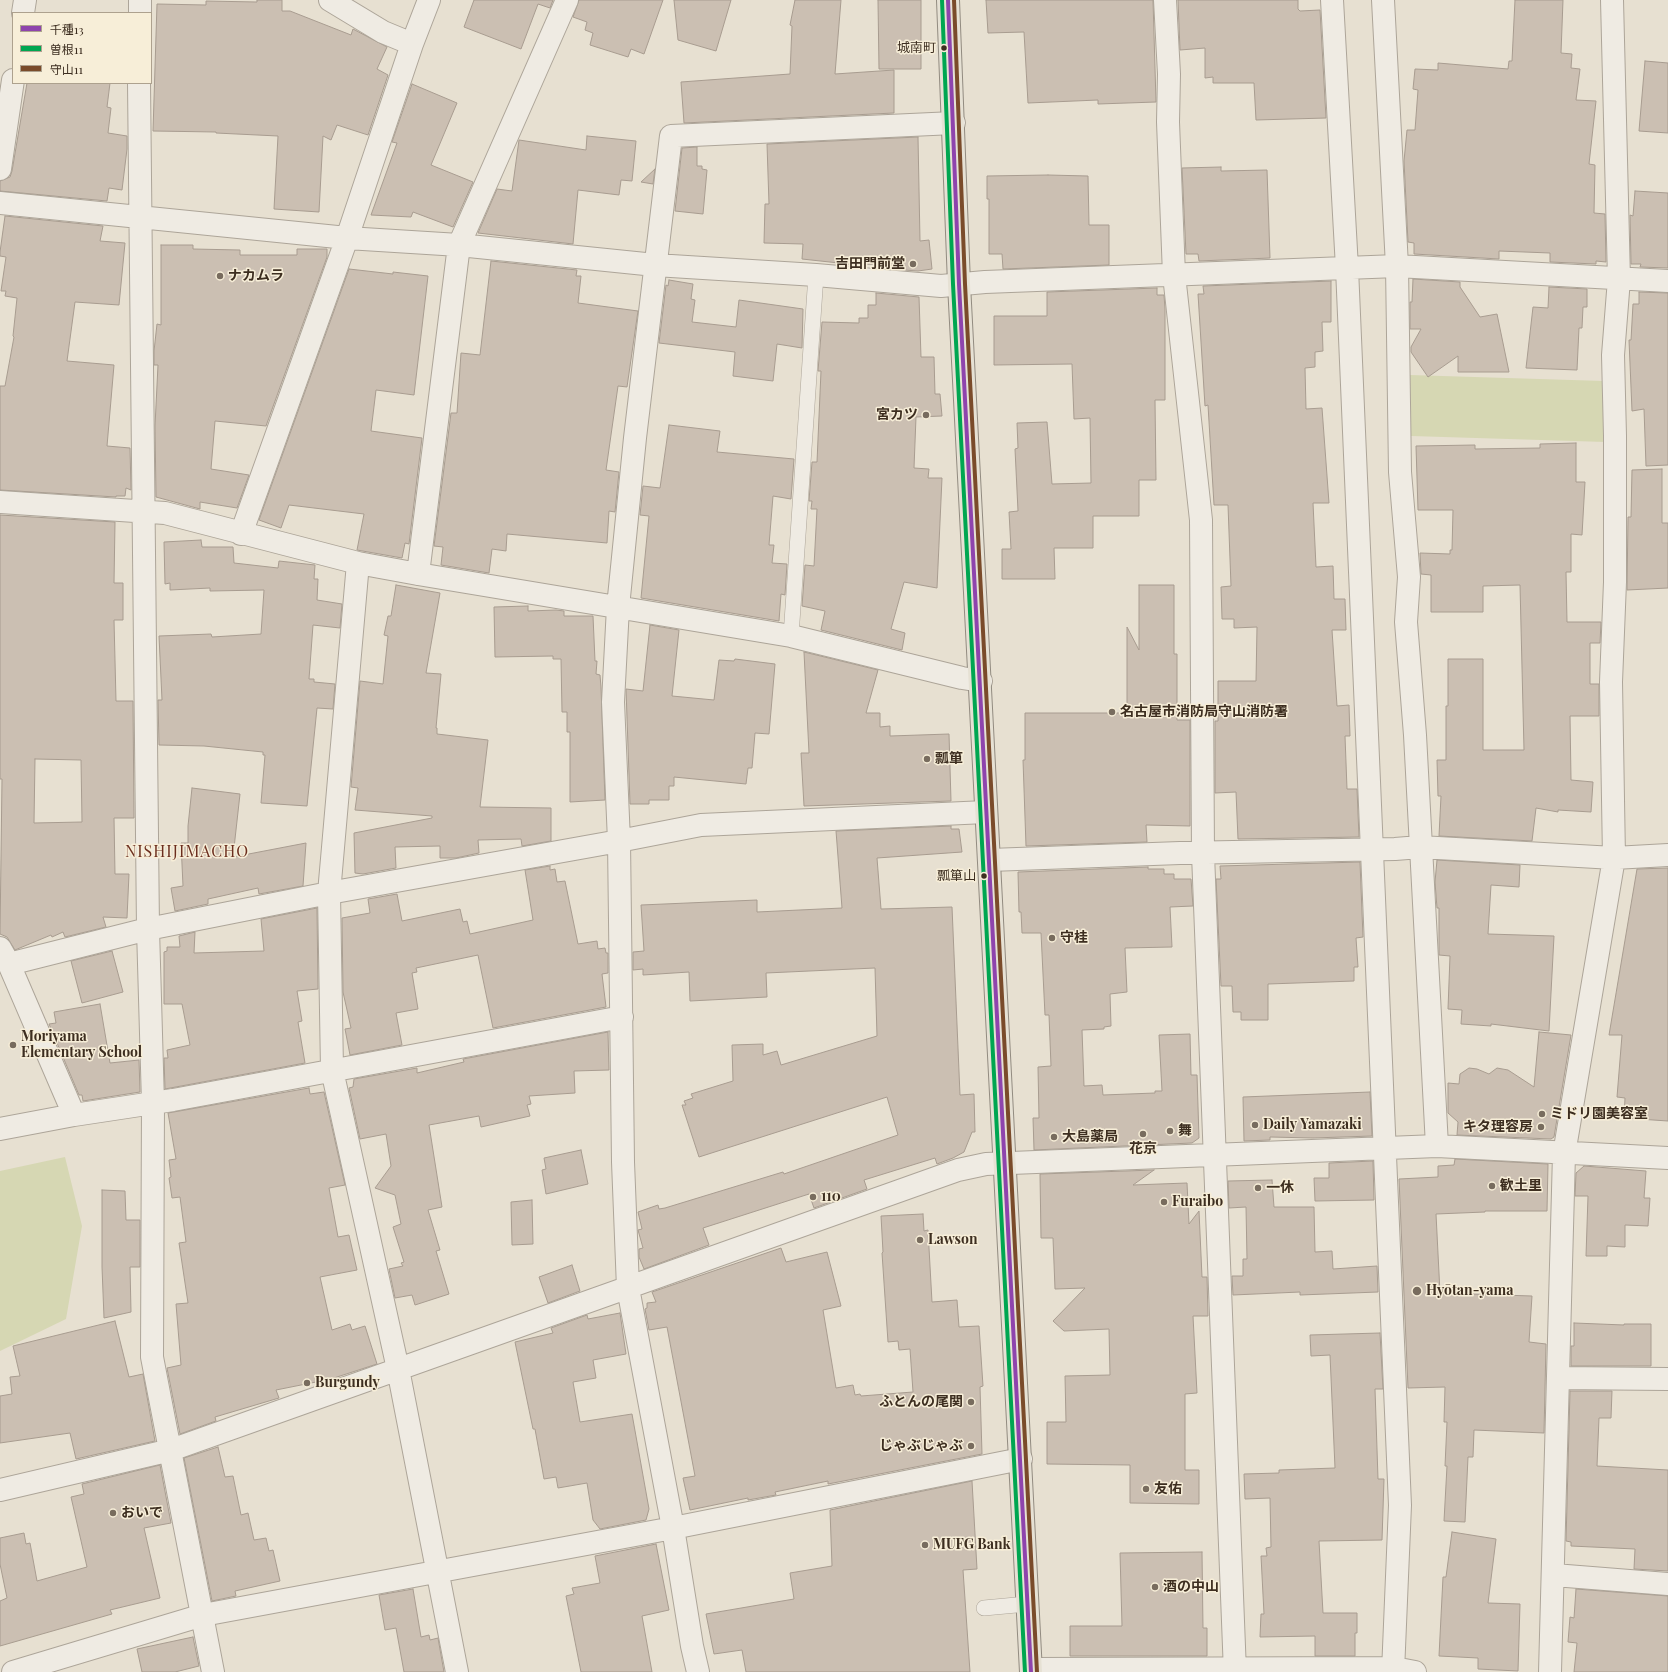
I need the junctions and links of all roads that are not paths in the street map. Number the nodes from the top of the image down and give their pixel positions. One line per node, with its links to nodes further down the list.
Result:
1 (25, 0): 11 (street)
2 (140, 0): 12 (street)
3 (330, 0): 13 (street)
4 (429, 0): 13 (street)
5 (567, 0): 21 (street)
6 (948, 0): 16 (main road)
7 (1165, 0): 26 (street)
8 (1332, 0): 24 (street)
9 (1383, 0): 23 (street)
10 (1612, 0): 27 (street)
11 (23, 12)
12 (140, 12)
13 (412, 44): 20 (street)
14 (12, 84): 17 (street)
15 (140, 84): 19 (street)
16 (954, 123): 22 (street); 29 (main road)
17 (0, 169)
18 (0, 203): 19 (street)
19 (140, 218): 20 (street); 31 (street)
20 (348, 238): 21 (street); 32 (street)
21 (458, 245): 22 (street); 34 (street)
22 (655, 264): 25 (street); 35 (street)
23 (1397, 266): 24 (street); 27 (street); 40 (street)
24 (1347, 268): 26 (street); 41 (street)
25 (816, 275): 29 (street); 36 (lane)
26 (1174, 275): 29 (street); 42 (street)
27 (1619, 279): 28 (street); 44 (street)
28 (1668, 281)
29 (959, 284): 37 (main road)
30 (0, 502): 31 (street)
31 (144, 511): 32 (street); 47 (street)
32 (241, 534): 33 (street)
33 (358, 563): 34 (street); 46 (street)
34 (418, 574): 35 (street)
35 (618, 607): 36 (street); 39 (street)
36 (791, 636): 37 (street)
37 (981, 680): 38 (main road)
38 (986, 812): 39 (street); 45 (main road)
39 (619, 841): 46 (street); 49 (street)
40 (1420, 847): 41 (street); 44 (street); 54 (street)
41 (1372, 848): 42 (street); 55 (street)
42 (1203, 854): 45 (street); 57 (street)
43 (1668, 855): 44 (street)
44 (1614, 858): 56 (street)
45 (990, 860): 59 (main road)
46 (329, 893): 47 (street); 50 (street)
47 (148, 929): 48 (street); 51 (street)
48 (5, 956): 52 (street)
49 (622, 1018): 50 (street); 60 (street)
50 (332, 1070): 51 (street); 61 (street)
51 (153, 1103): 52 (street); 64 (street)
52 (74, 1115): 53 (street)
53 (0, 1129)
54 (1437, 1146): 55 (street); 56 (street)
55 (1385, 1149): 57 (street); 76 (street)
56 (1564, 1154): 58 (street); 62 (street)
57 (1214, 1155): 59 (street); 75 (street)
58 (1668, 1158)
59 (1006, 1162): 60 (street); 65 (main road)
60 (628, 1288): 61 (street); 67 (street)
61 (398, 1369): 64 (street); 68 (street)
62 (1558, 1378): 63 (street); 69 (street)
63 (1668, 1378)
64 (171, 1450): 66 (street); 73 (street)
65 (1021, 1460): 67 (street); 71 (main road)
66 (0, 1490)
67 (673, 1528): 68 (street); 80 (street)
68 (436, 1570): 73 (street); 79 (street)
69 (1554, 1575): 70 (street); 81 (street)
70 (1668, 1584)
71 (1028, 1604): 72 (lane); 74 (main road)
72 (984, 1608)
73 (203, 1615): 77 (street); 78 (street)
74 (1031, 1670): 75 (street)
75 (1235, 1671): 76 (street)
76 (1401, 1671)
77 (13, 1672)
78 (213, 1672)
79 (457, 1672)
80 (698, 1672)
81 (1550, 1672)

